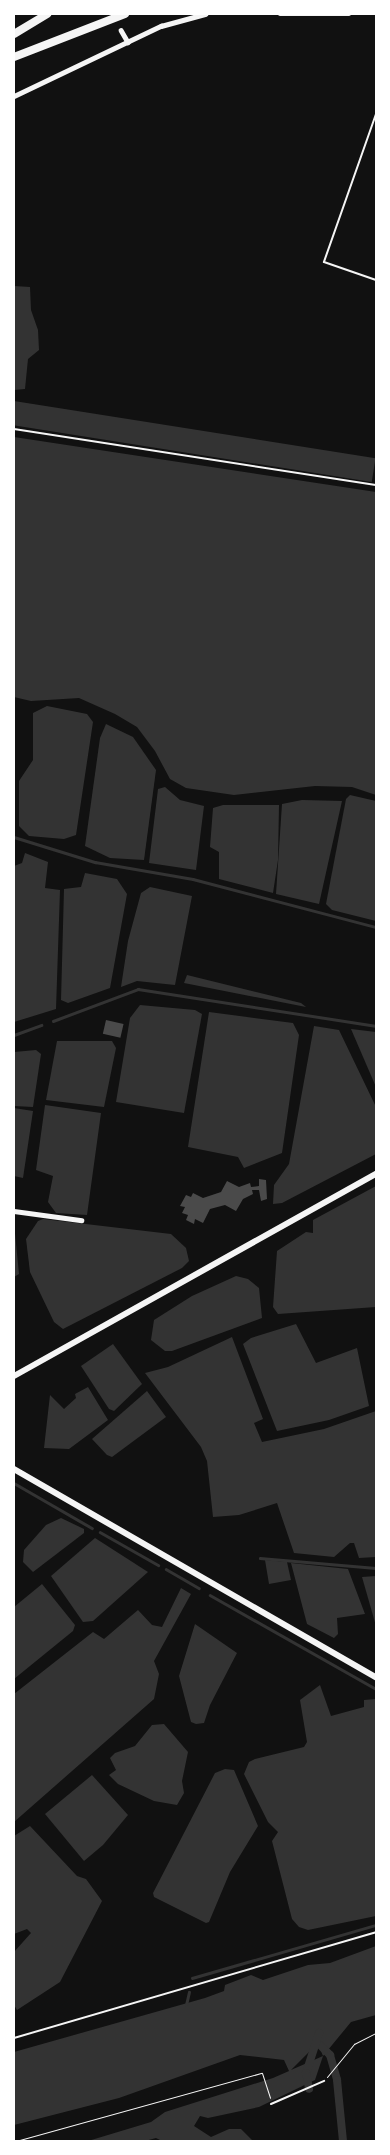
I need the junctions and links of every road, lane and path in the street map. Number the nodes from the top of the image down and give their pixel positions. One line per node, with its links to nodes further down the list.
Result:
1 (47, 14): 7 (highway)
2 (125, 14): 9 (highway)
3 (205, 14): 8 (street)
4 (280, 14): 5 (street)
5 (349, 14)
6 (121, 30): 8 (street)
7 (14, 34)
8 (128, 42): 10 (street)
9 (14, 57)
10 (14, 96)
11 (376, 114): 12 (lane)
12 (376, 280)
13 (14, 429): 14 (lane)
14 (376, 485)
15 (376, 1174): 18 (main road)
16 (14, 1211): 17 (street)
17 (81, 1220)
18 (14, 1376)
19 (14, 1469): 20 (street)
20 (376, 1677)
21 (376, 1932): 23 (lane)
22 (376, 2033): 24 (path)
23 (14, 2038)
24 (324, 2081): 25 (lane)
25 (271, 2104): 26 (path)
26 (16, 2141)

